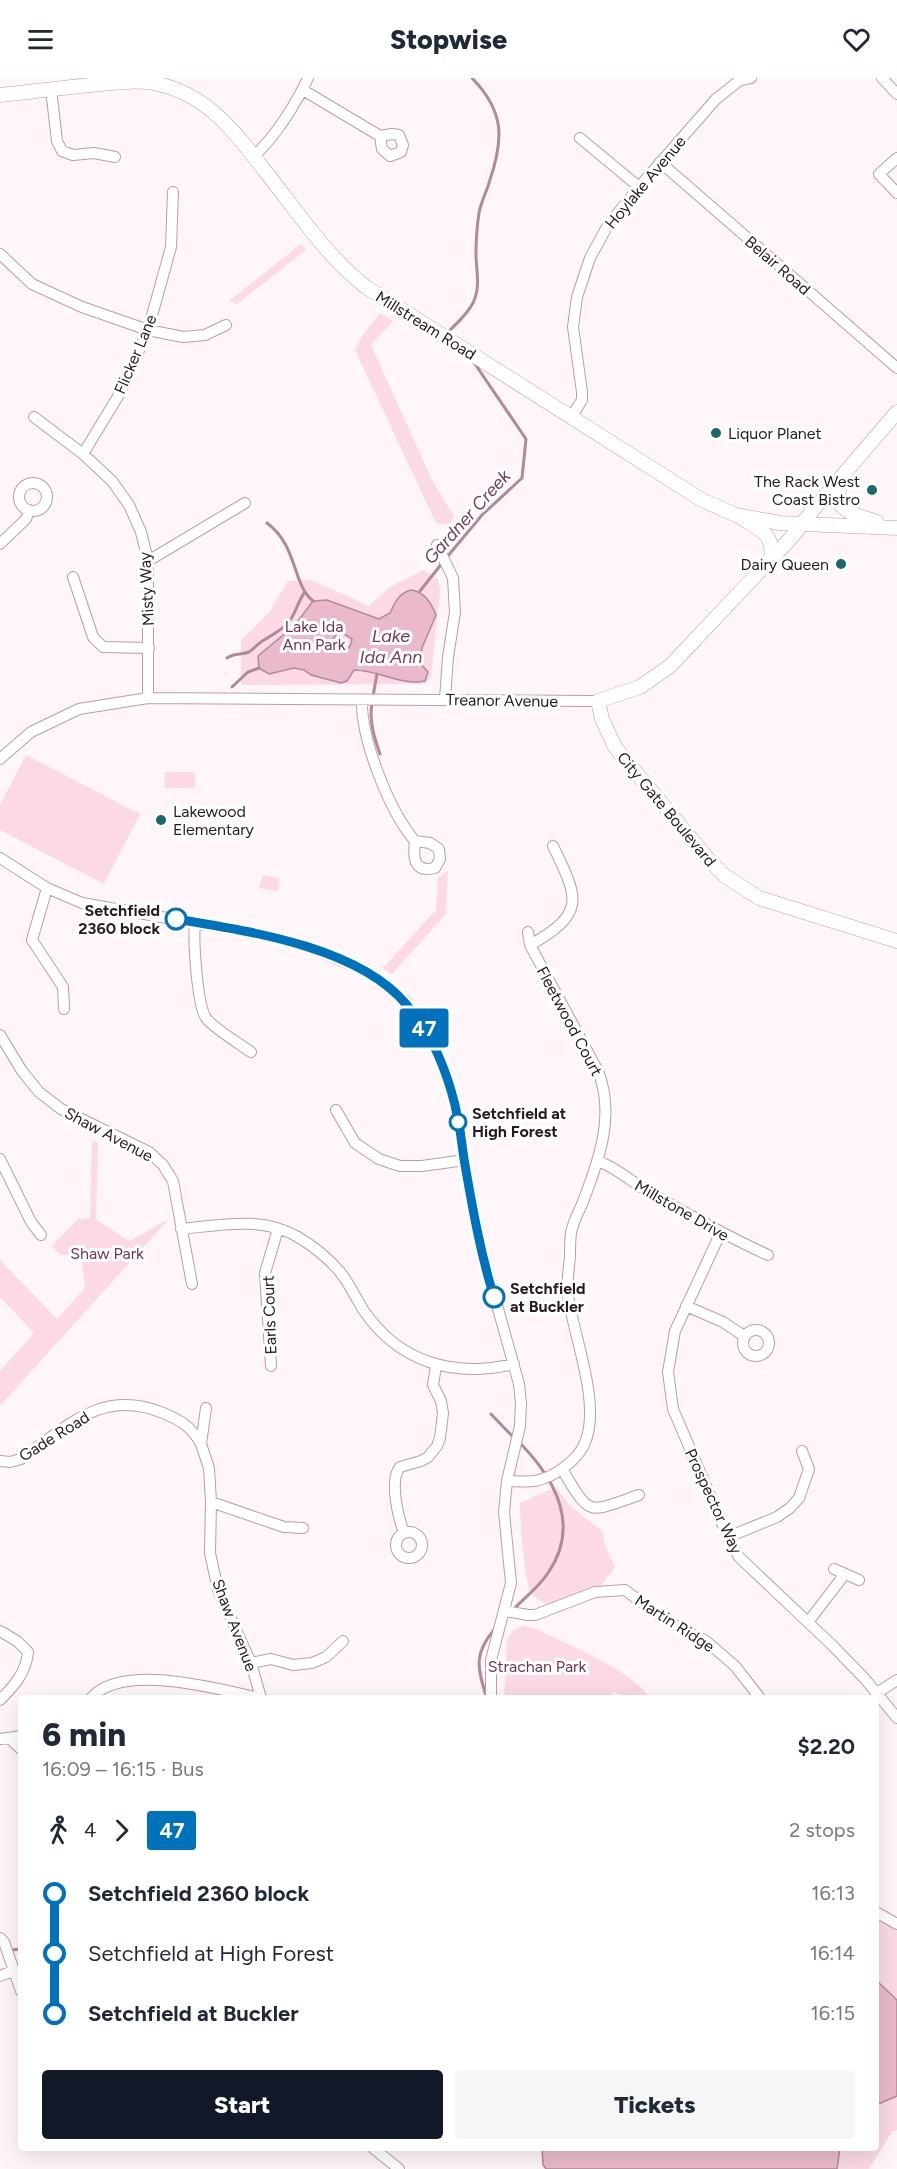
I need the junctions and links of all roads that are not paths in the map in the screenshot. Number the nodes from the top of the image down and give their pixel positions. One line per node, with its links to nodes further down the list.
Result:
1 (308, 78): 5 (street)
2 (751, 78): 13 (street, Hoylake Avenue)
3 (882, 78): 6 (street)
4 (51, 89): 7 (main road, Millstream Road); 10 (main road, Millstream Road); 11 (street)
5 (303, 90): 8 (street); 10 (street)
6 (897, 94)
7 (0, 95)
8 (380, 136)
9 (580, 138): 14 (street)
10 (254, 156): 22 (main road, Millstream Road)
11 (114, 157)
12 (897, 158): 16 (street)
13 (660, 162): 14 (street, Hoylake Avenue); 20 (street, Belair Road)
14 (639, 187): 22 (street, Hoylake Avenue)
15 (173, 192): 19 (street, Flicker Lane)
16 (897, 193)
17 (2, 260): 19 (street)
18 (226, 325): 19 (street)
19 (148, 330): 24 (street, Flicker Lane)
20 (897, 368)
21 (897, 412): 25 (main road, Treanor Avenue)
22 (572, 416): 28 (main road, Millstream Road)
23 (34, 417): 24 (street, Misty Way)
24 (83, 454): 34 (street, Misty Way)
25 (848, 470): 29 (main road, Treanor Avenue); 30 (main road)
26 (245, 503): 34 (street)
27 (29, 510): 31 (street)
28 (736, 515): 29 (main road, Millstream Road); 33 (main road)
29 (802, 524): 30 (main road, Millstream Road); 33 (main road, Treanor Avenue)
30 (897, 528)
31 (0, 544)
32 (437, 545): 38 (street)
33 (771, 560): 40 (main road, Treanor Avenue)
34 (148, 561): 36 (street, Misty Way)
35 (72, 577): 36 (street)
36 (149, 648): 37 (street, Misty Way)
37 (148, 699): 39 (street, Treanor Avenue); 41 (street, Treanor Avenue)
38 (445, 699): 39 (street, Treanor Avenue); 40 (street, Treanor Avenue)
39 (362, 700): 42 (street)
40 (598, 701): 48 (main road, City Gate Boulevard)
41 (0, 759)
42 (415, 841)
43 (553, 846): 49 (street)
44 (0, 858): 45 (street)
45 (47, 888): 46 (street); 50 (street)
46 (195, 922): 52 (street); 55 (street)
47 (528, 932): 49 (street, Fleetwood Court)
48 (897, 941)
49 (530, 945): 56 (street, Fleetwood Court)
50 (64, 1009)
51 (0, 1035): 57 (street, Shaw Avenue)
52 (250, 1052)
53 (336, 1110): 55 (street)
54 (0, 1159): 60 (street)
55 (465, 1160): 65 (street)
56 (598, 1161): 59 (street, Millstone Drive); 72 (street, Fleetwood Court)
57 (181, 1229): 58 (street); 62 (street, Shaw Avenue)
58 (278, 1229): 66 (street, Earls Court); 67 (street)
59 (720, 1234): 61 (street, Millstone Drive); 63 (street, Prospector Way)
60 (41, 1235)
61 (768, 1255)
62 (192, 1284)
63 (686, 1306): 64 (street); 78 (street, Prospector Way)
64 (744, 1336)
65 (514, 1364): 67 (street); 73 (street)
66 (271, 1366)
67 (436, 1366): 77 (street)
68 (206, 1408): 69 (street, Shaw Avenue)
69 (201, 1444): 71 (street, Gade Road); 75 (street, Shaw Avenue)
70 (802, 1451): 78 (street)
71 (0, 1461)
72 (562, 1469): 73 (street, Fleetwood Court); 74 (street)
73 (507, 1481): 82 (street)
74 (639, 1495)
75 (211, 1502): 76 (street); 86 (street, Shaw Avenue)
76 (303, 1528)
77 (405, 1533)
78 (728, 1537): 83 (street, Prospector Way)
79 (834, 1569): 80 (street)
80 (845, 1574): 81 (street); 83 (street)
81 (860, 1580)
82 (505, 1611): 94 (street); 95 (street, Martin Ridge)
83 (808, 1622): 89 (street, Prospector Way)
84 (0, 1632): 97 (street)
85 (343, 1641): 86 (street)
86 (251, 1663): 93 (street, Shaw Avenue)
87 (897, 1680): 89 (street)
88 (213, 1688): 90 (street); 91 (street); 92 (street)
89 (877, 1694)
90 (94, 1695)
91 (207, 1695)
92 (246, 1695)
93 (259, 1695)
94 (491, 1695)
95 (758, 1695)
96 (879, 1696): 98 (street, Prospector Way)
97 (0, 1700)
98 (897, 1718)
99 (4, 1738): 100 (street)
100 (18, 1747)
101 (879, 1914): 102 (street)
102 (897, 1924)
103 (0, 1938): 104 (street)
104 (13, 1971): 105 (street); 106 (street)
105 (0, 1976)
106 (18, 1984)
107 (377, 2151): 108 (street)
108 (399, 2169)

